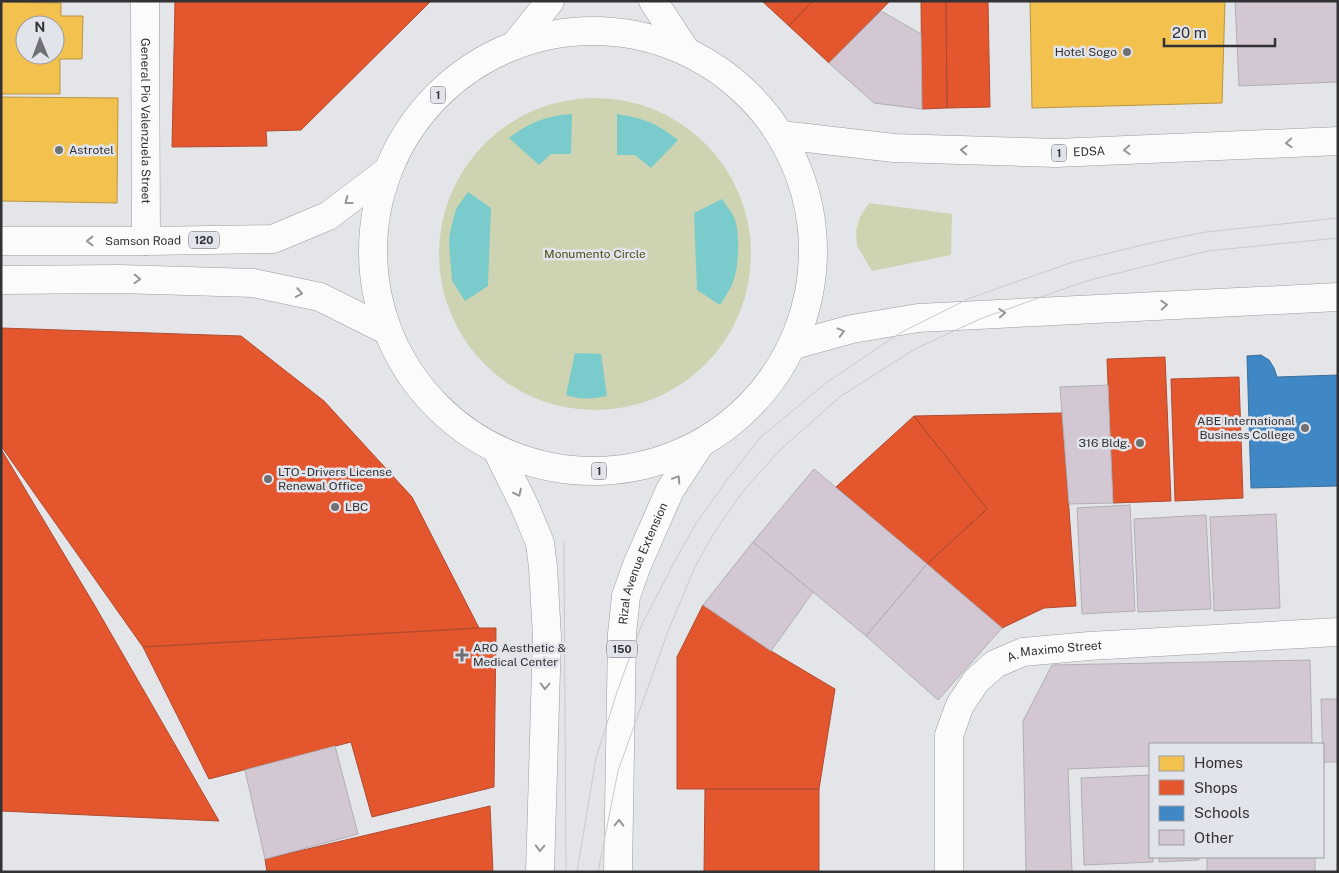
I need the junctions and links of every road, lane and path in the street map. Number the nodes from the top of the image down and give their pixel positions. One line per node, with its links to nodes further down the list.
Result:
1 (145, 1): 10 (main road, General Pio Valenzuela Street)
2 (550, 1): 4 (main road, 1)
3 (653, 1): 5 (main road, 1)
4 (516, 45): 5 (main road, 1); 8 (main road, 1)
5 (686, 52): 6 (main road, 1)
6 (782, 135): 7 (main road, EDSA / 1, one-way to 6); 14 (main road, 1)
7 (1338, 141)
8 (386, 172): 10 (main road, Samson Road / 120, one-way to 10); 13 (main road, 1)
9 (1, 241): 10 (main road, Samson Road / 120, one-way to 9)
10 (146, 241)
11 (1, 280): 13 (main road, one-way to 13)
12 (1338, 297): 14 (main road, one-way to 12)
13 (386, 330): 16 (main road, 1)
14 (794, 345): 15 (main road, 1)
15 (700, 444): 16 (main road, 1); 19 (main road, Rizal Avenue Extension / 150, one-way to 15)
16 (497, 450): 18 (main road, one-way to 18)
17 (1338, 632): 20 (main road, A. Maximo Street)
18 (540, 872)
19 (618, 872)
20 (949, 872)

